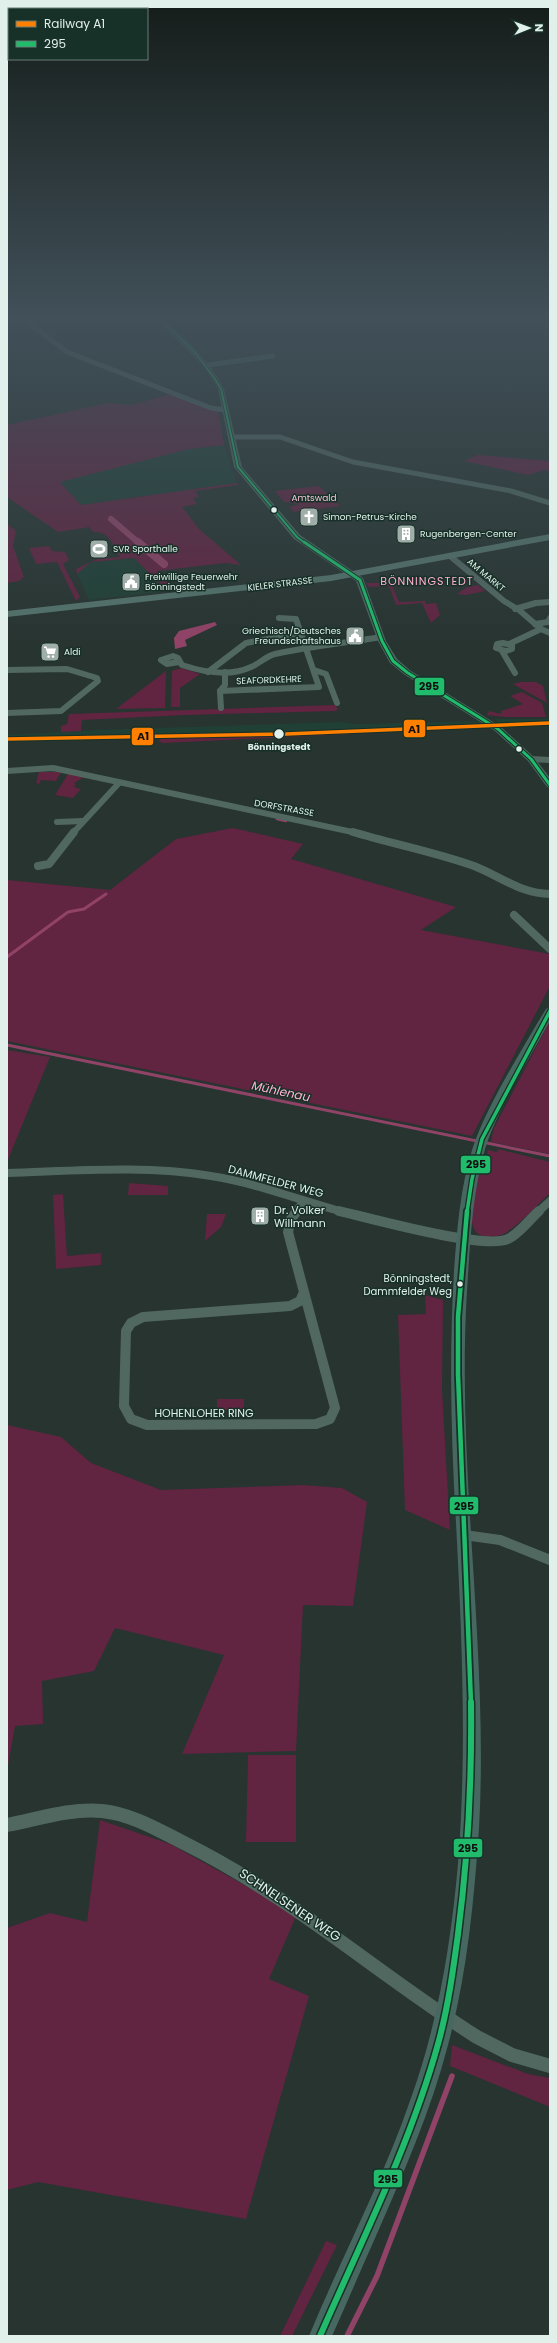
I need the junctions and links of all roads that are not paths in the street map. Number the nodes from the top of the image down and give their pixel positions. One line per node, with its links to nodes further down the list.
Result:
1 (229, 428): 2 (main road)
2 (230, 436): 3 (street); 6 (main road)
3 (550, 503)
4 (550, 537): 5 (main road, KIELER STRASSE)
5 (450, 556): 6 (main road, KIELER STRASSE); 8 (street, AM MARKT)
6 (353, 574): 9 (main road, KIELER STRASSE); 16 (main road)
7 (550, 602): 8 (street)
8 (513, 607): 12 (street, AM MARKT)
9 (7, 614)
10 (279, 618): 14 (street, SEAFORDKEHRE)
11 (550, 618): 12 (street)
12 (535, 624): 13 (street, AM MARKT)
13 (540, 629): 15 (street); 23 (street)
14 (299, 633): 17 (street, SEAFORDKEHRE); 21 (street)
15 (550, 633)
16 (381, 638): 17 (street, SEAFORDKEHRE); 28 (main road)
17 (305, 650): 20 (street, SEAFORDKEHRE); 22 (street, SEAFORDKEHRE)
18 (178, 662): 21 (street, SEAFORDKEHRE)
19 (7, 670): 27 (street)
20 (314, 670): 24 (street, SEAFORDKEHRE); 25 (street)
21 (208, 672): 22 (street, SEAFORDKEHRE)
22 (225, 672): 24 (street, SEAFORDKEHRE)
23 (515, 673)
24 (220, 691): 26 (street, SEAFORDKEHRE)
25 (337, 703)
26 (221, 708)
27 (7, 713)
28 (531, 759): 29 (street); 32 (main road)
29 (550, 760)
30 (7, 771): 31 (street, DORFSTRASSE)
31 (119, 783): 33 (street); 36 (street, DORFSTRASSE)
32 (550, 785)
33 (83, 821): 34 (street); 35 (street)
34 (57, 822)
35 (38, 866)
36 (550, 894)
37 (514, 914): 38 (street)
38 (550, 949)
39 (550, 1011): 43 (main road)
40 (7, 1173): 41 (street, DAMMFELDER WEG)
41 (303, 1201): 43 (street, DAMMFELDER WEG); 44 (street, HOHENLOHER RING)
42 (550, 1201): 43 (street, DAMMFELDER WEG)
43 (463, 1239): 45 (main road)
44 (304, 1292): 44 (street, HOHENLOHER RING)
45 (464, 1535): 46 (street); 48 (main road)
46 (550, 1560)
47 (7, 1825): 48 (street, SCHNELSENER WEG)
48 (445, 2016): 49 (street, SCHNELSENER WEG); 50 (main road)
49 (550, 2066)
50 (320, 2336)

